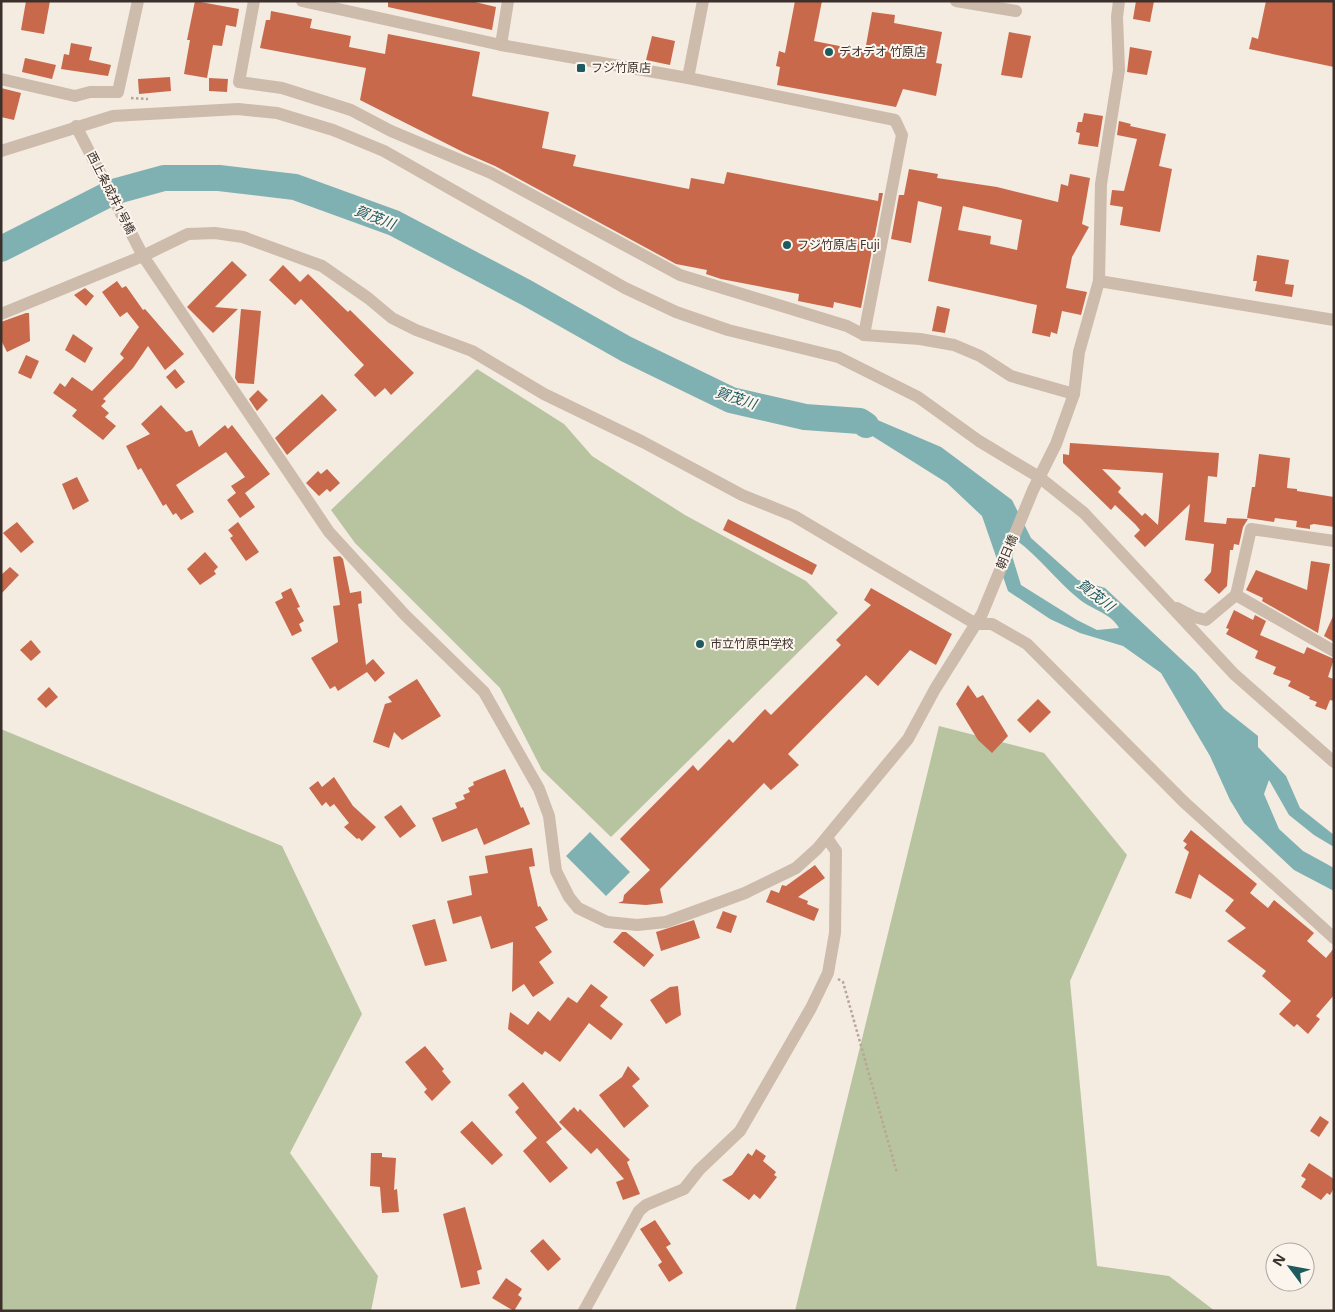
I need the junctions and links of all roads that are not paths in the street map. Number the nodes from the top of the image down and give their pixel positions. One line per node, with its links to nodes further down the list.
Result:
1 (138, 1): 11 (street)
2 (254, 1): 18 (street)
3 (302, 1): 9 (street)
4 (508, 1): 9 (street)
5 (703, 1): 10 (street)
6 (956, 1): 8 (street)
7 (1119, 1): 15 (street, 朝日橋)
8 (1016, 11)
9 (501, 45): 10 (street)
10 (688, 78): 18 (street)
11 (1, 79)
12 (76, 126): 13 (street); 14 (street, 西上条成井1号橋); 20 (street)
13 (1, 151)
14 (141, 251): 16 (street); 24 (street); 27 (street, 西上条成井1号橋)
15 (1098, 281): 17 (street); 19 (street, 朝日橋)
16 (1, 314)
17 (1334, 320)
18 (864, 335): 19 (street)
19 (1074, 394): 20 (street, 朝日橋)
20 (1039, 477): 23 (street); 24 (street, 朝日橋)
21 (1334, 541): 22 (street)
22 (1236, 595): 23 (street); 25 (street)
23 (1169, 604): 26 (street)
24 (979, 619): 27 (street, 朝日橋); 28 (street)
25 (1334, 651)
26 (1334, 762)
27 (827, 838): 29 (street)
28 (1334, 938)
29 (584, 1311)

